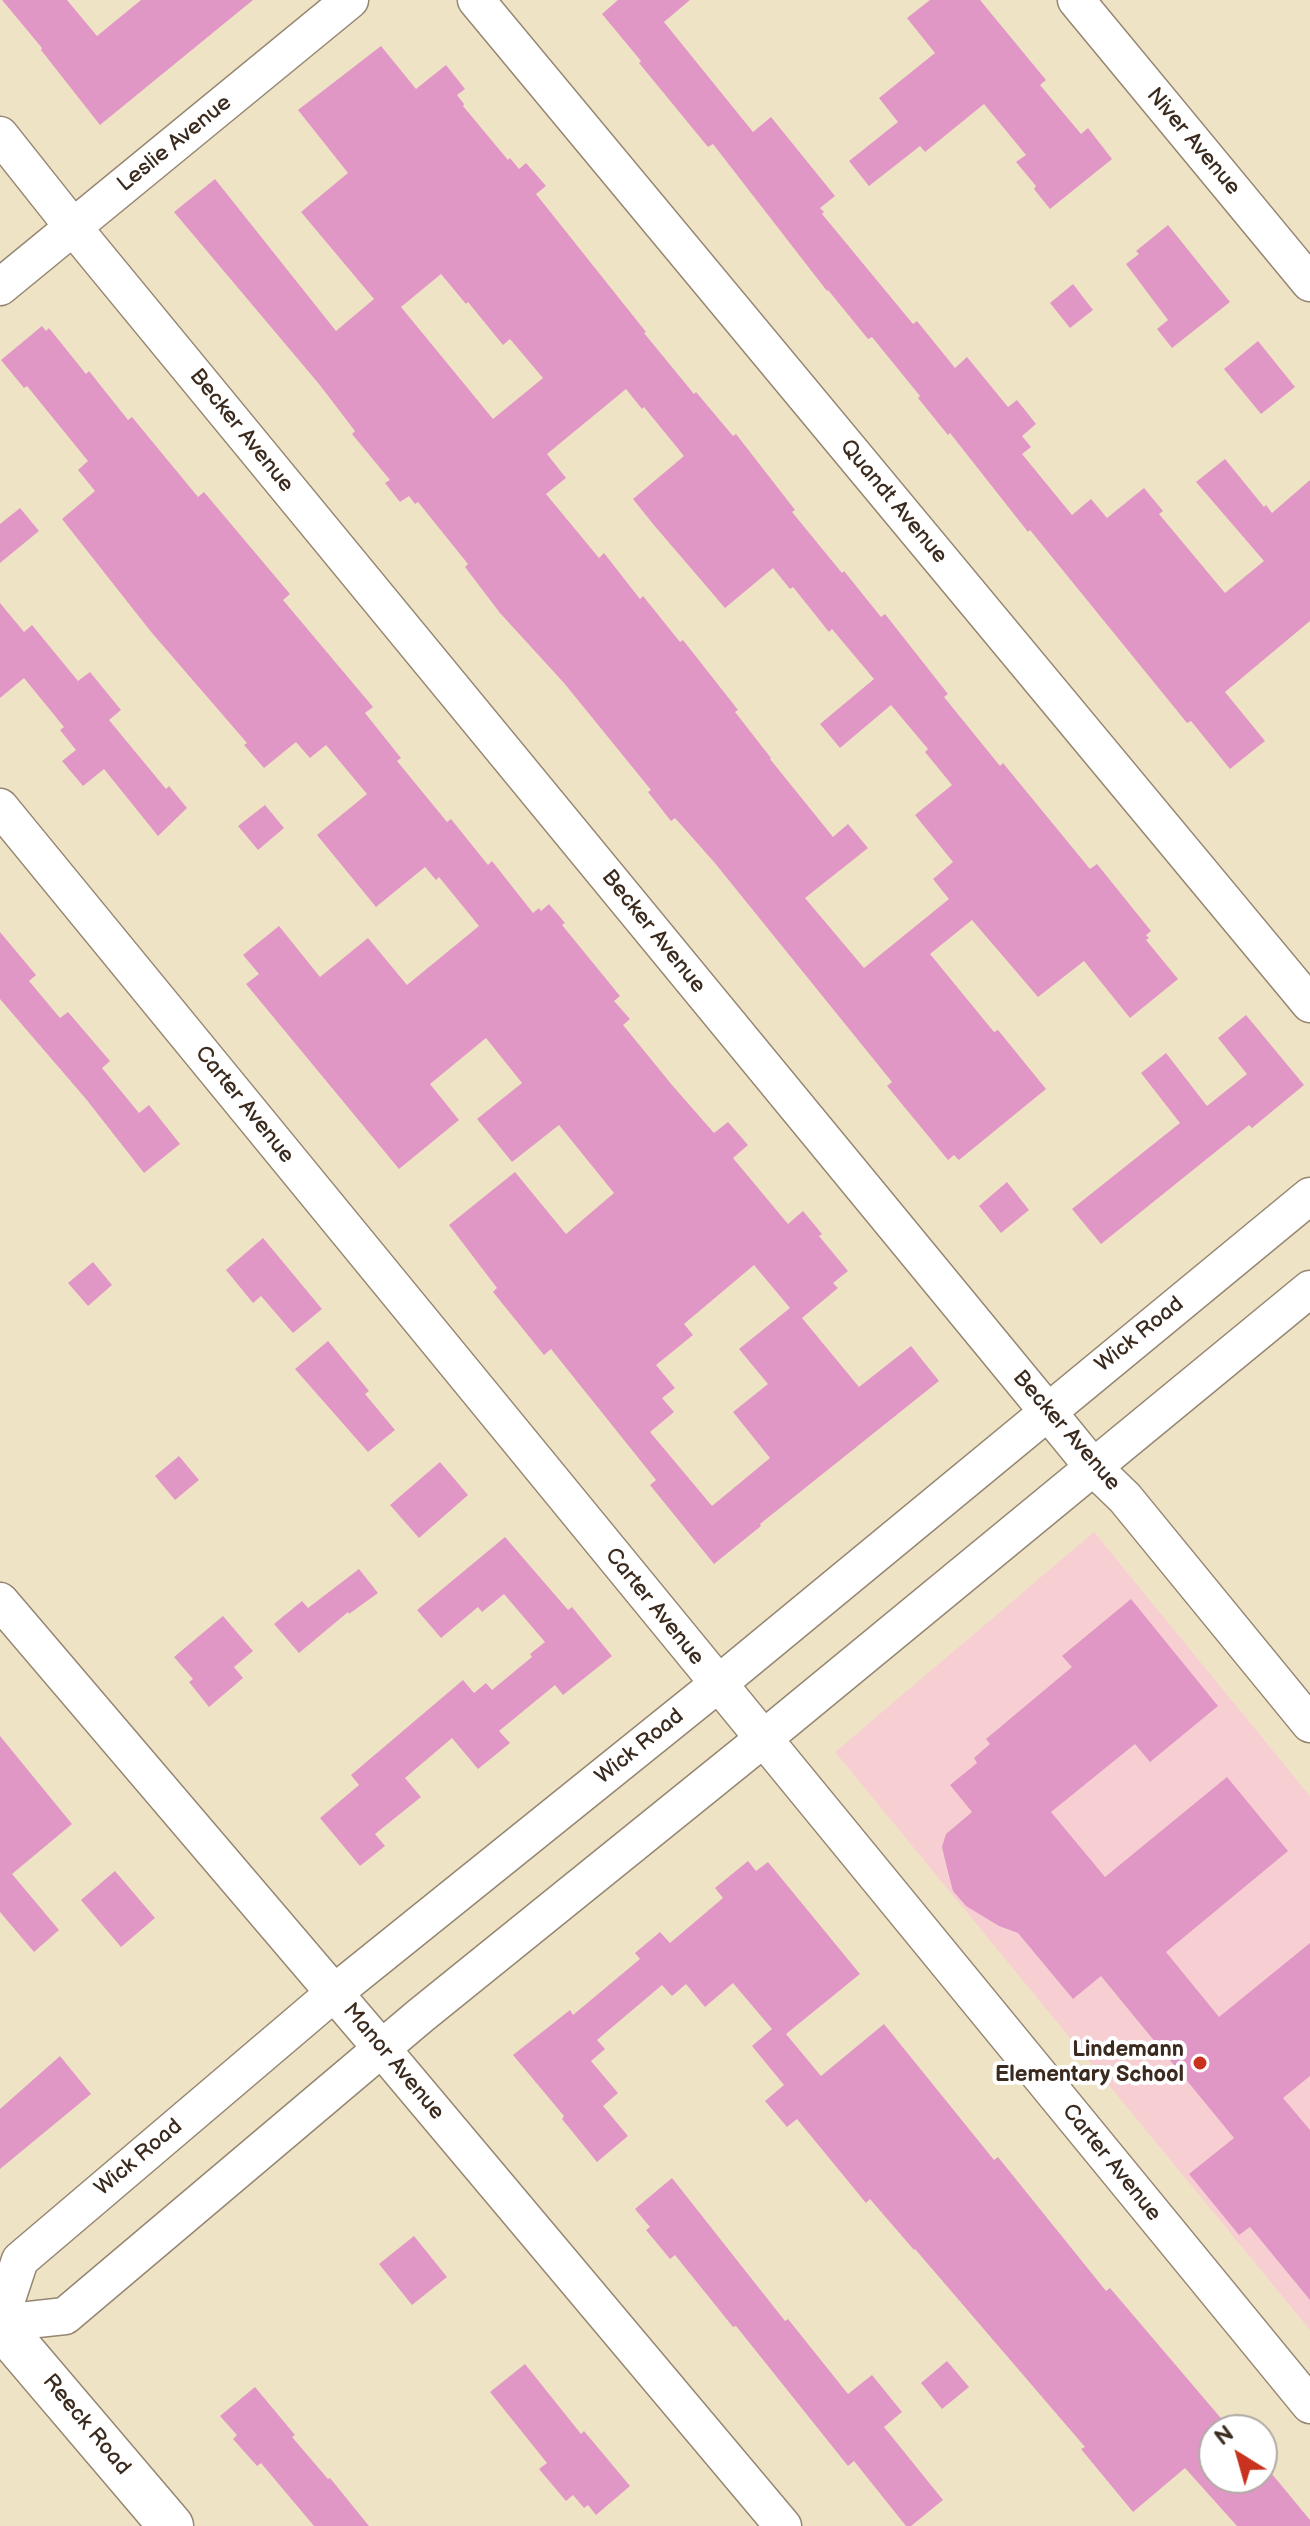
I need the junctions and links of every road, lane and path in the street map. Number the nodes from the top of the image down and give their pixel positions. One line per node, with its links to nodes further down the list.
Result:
1 (350, 0): 5 (street, Leslie Avenue)
2 (476, 0): 9 (street, Quandt Avenue)
3 (1076, 0): 6 (street, Niver Avenue)
4 (0, 135): 5 (street, Becker Avenue)
5 (73, 227): 7 (street, Leslie Avenue); 12 (street, Becker Avenue)
6 (1310, 283)
7 (0, 287)
8 (0, 807): 15 (street, Carter Avenue)
9 (1310, 1004)
10 (1310, 1196): 12 (street, Wick Road)
11 (1310, 1289): 13 (street)
12 (1048, 1412): 13 (street, Becker Avenue); 15 (street, Wick Road)
13 (1093, 1467): 16 (street, Becker Avenue); 17 (street)
14 (0, 1601): 18 (street, Manor Avenue)
15 (718, 1684): 17 (street, Carter Avenue); 18 (street, Wick Road)
16 (1310, 1724)
17 (763, 1739): 19 (street); 21 (street, Carter Avenue)
18 (334, 1993): 19 (street, Manor Avenue); 20 (street, Wick Road)
19 (382, 2049): 20 (street); 23 (street, Manor Avenue)
20 (0, 2323): 22 (street, Reeck Road)
21 (1310, 2405)
22 (171, 2526)
23 (783, 2526)

